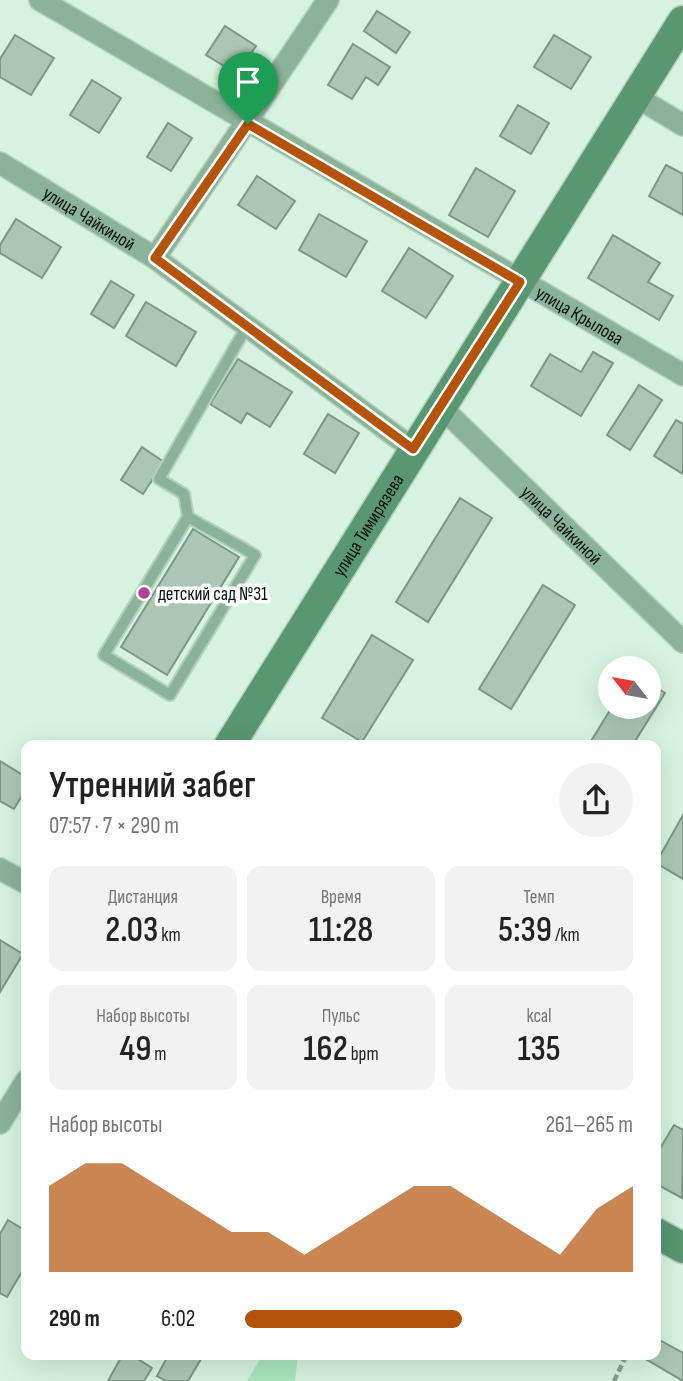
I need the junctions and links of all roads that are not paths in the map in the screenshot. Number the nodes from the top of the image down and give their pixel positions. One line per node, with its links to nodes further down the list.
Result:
1 (40, 0): 5 (street, улица Крылова)
2 (328, 0): 5 (street)
3 (683, 21): 4 (street, улица Тимирязева)
4 (635, 96): 6 (street); 9 (street, улица Тимирязева)
5 (248, 124): 8 (street); 9 (street, улица Крылова)
6 (683, 125)
7 (0, 163): 8 (street, улица Чайкиной)
8 (155, 258): 10 (street, улица Чайкиной)
9 (520, 282): 11 (street, улица Крылова); 12 (street, улица Тимирязева)
10 (247, 326): 13 (street, улица Чайкиной); 14 (lane)
11 (683, 375)
12 (440, 406): 13 (street, улица Тимирязева); 15 (street, улица Чайкиной)
13 (413, 449): 16 (street, улица Тимирязева)
14 (188, 517): 14 (lane)
15 (683, 642)
16 (233, 740)
17 (0, 869): 18 (street)
18 (21, 880)
19 (21, 1089): 20 (street)
20 (0, 1123)
21 (661, 1236): 22 (street)
22 (683, 1248)

